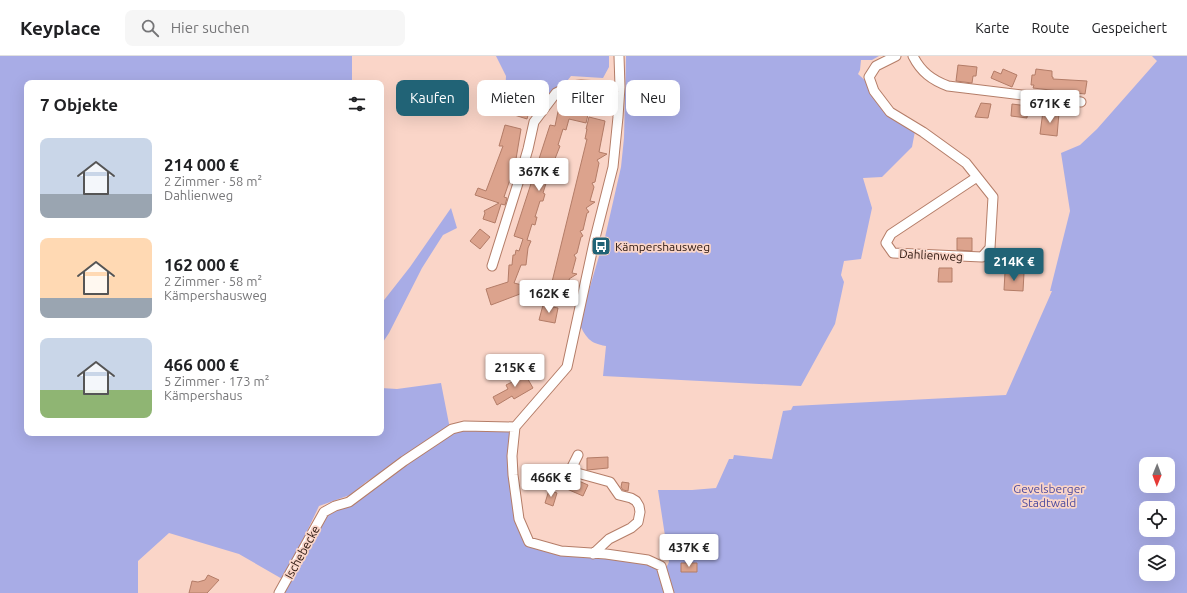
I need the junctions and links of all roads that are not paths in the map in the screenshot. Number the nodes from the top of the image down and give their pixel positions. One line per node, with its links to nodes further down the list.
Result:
1 (619, 56): 4 (street)
2 (896, 56): 6 (street, Dahlienweg)
3 (913, 56): 5 (street)
4 (620, 87): 7 (street); 8 (street)
5 (1081, 102)
6 (977, 177): 6 (street, Dahlienweg)
7 (492, 266)
8 (515, 427): 10 (street); 11 (street, Ischebecke)
9 (578, 456): 10 (street)
10 (593, 554): 12 (street)
11 (279, 593)
12 (669, 593)

